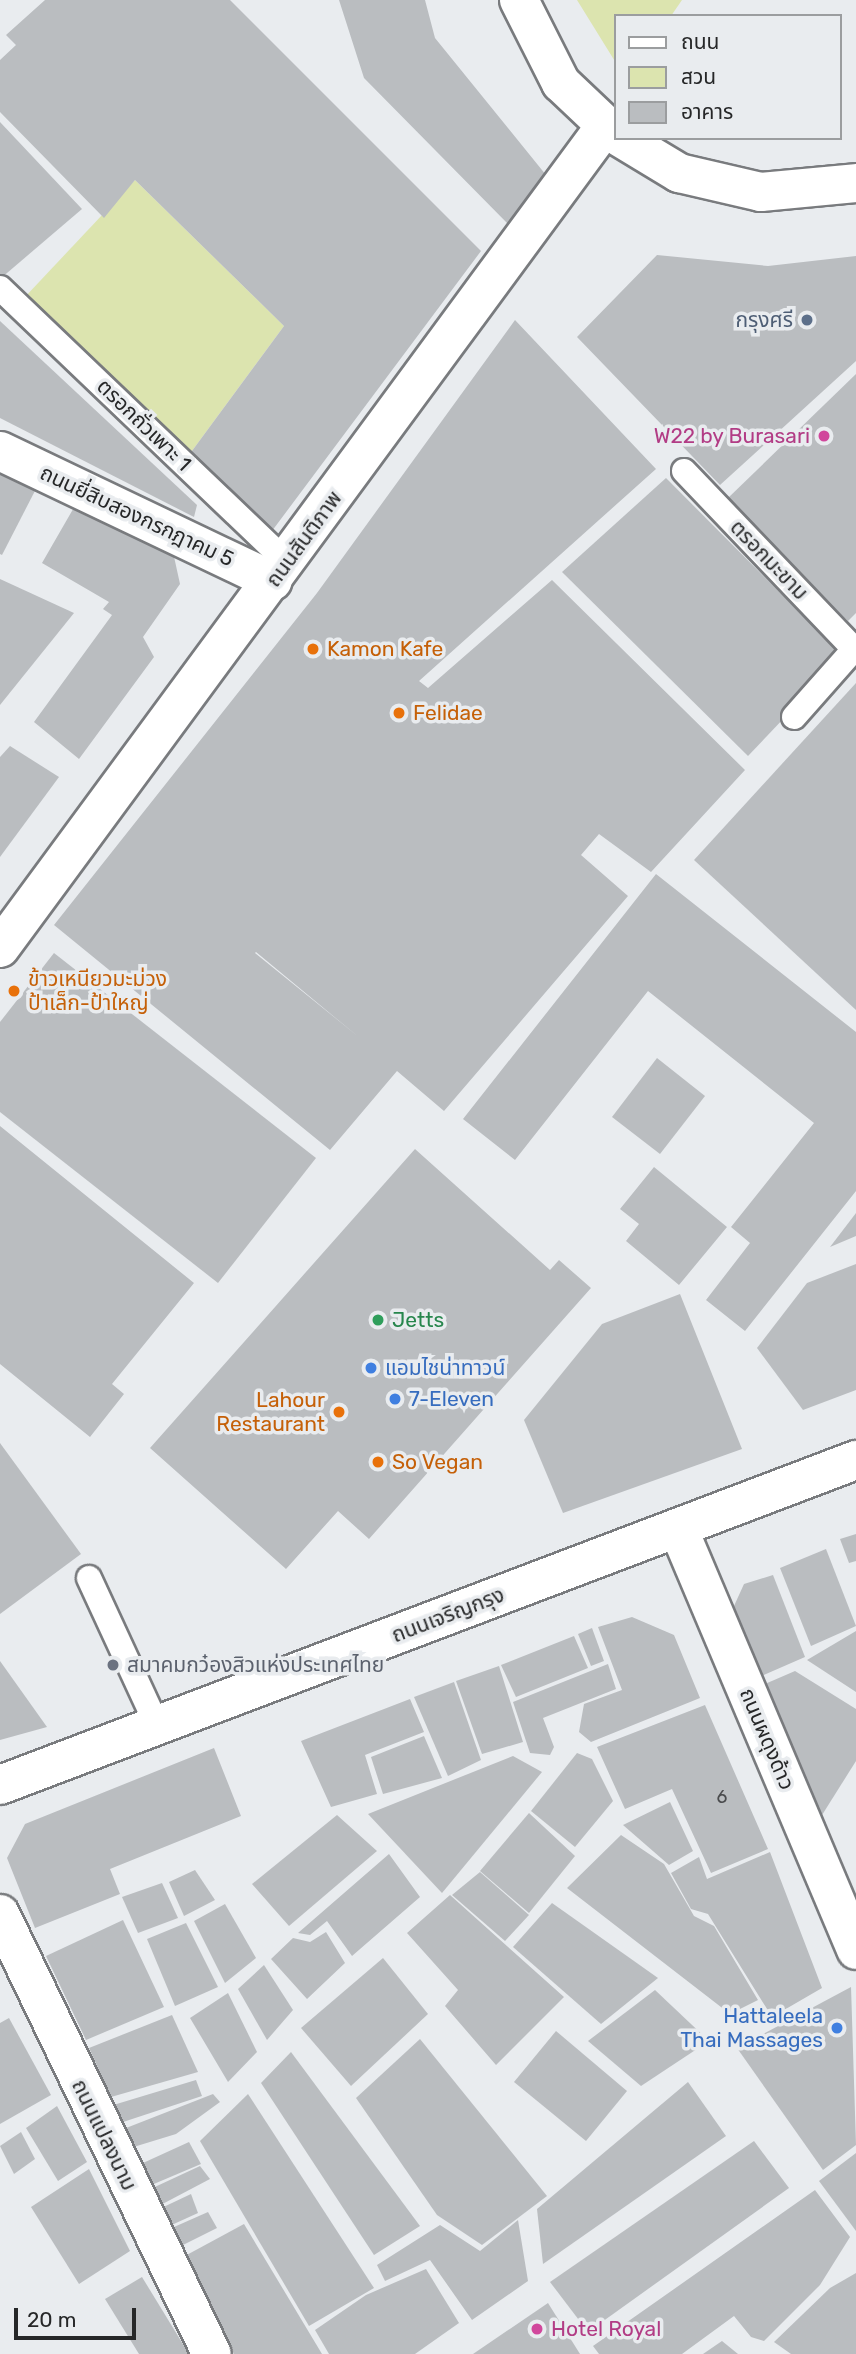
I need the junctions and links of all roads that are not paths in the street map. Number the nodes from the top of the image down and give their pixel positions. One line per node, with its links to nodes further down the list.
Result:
1 (519, 0): 2 (street)
2 (614, 134): 8 (street, ถนนสันติภาพ)
3 (624, 140): 4 (street)
4 (856, 183)
5 (0, 288): 8 (lane, ตรอกถั่วเพาะ 1)
6 (0, 452): 8 (street, ถนนยี่สิบสองกรกฎาคม 5)
7 (684, 471): 9 (lane, ตรอกมะขาม)
8 (280, 572): 11 (street, ถนนสันติภาพ)
9 (855, 648): 10 (lane)
10 (794, 717)
11 (0, 948)
12 (856, 1460): 13 (street, ถนนเจริญกรุง)
13 (678, 1528): 15 (street, ถนนเจริญกรุง); 18 (street, ถนนผดุงด้าว)
14 (89, 1578): 15 (lane)
15 (157, 1725): 16 (street, ถนนเจริญกรุง)
16 (0, 1785)
17 (0, 1914): 19 (street, ถนนแปลงนาม)
18 (856, 1950)
19 (212, 2354)

